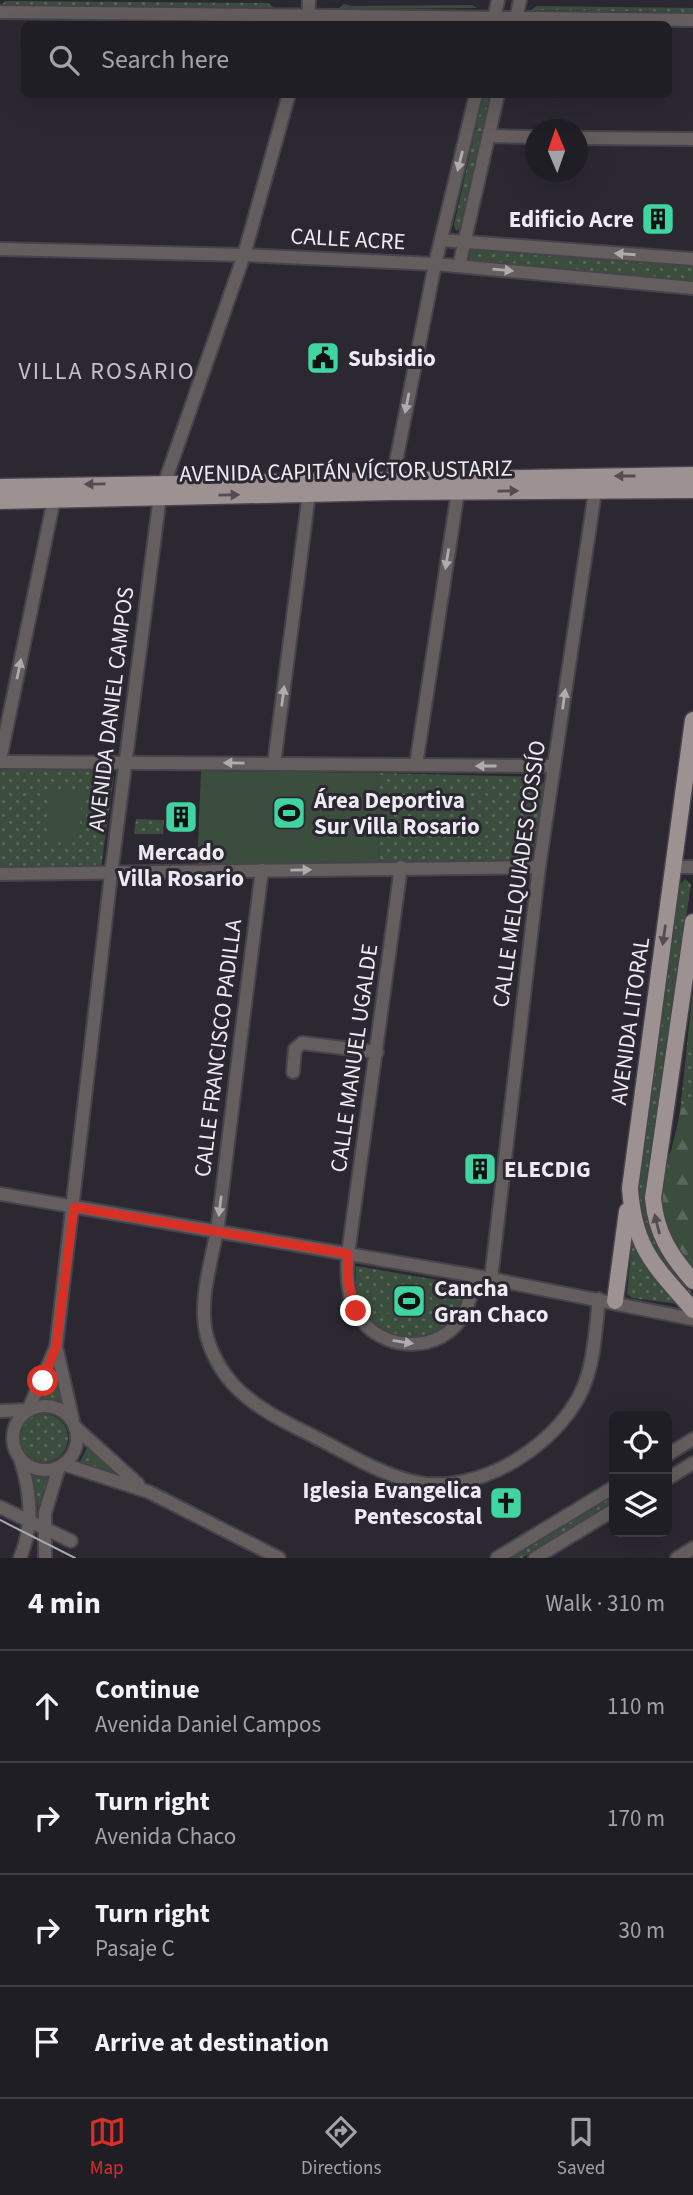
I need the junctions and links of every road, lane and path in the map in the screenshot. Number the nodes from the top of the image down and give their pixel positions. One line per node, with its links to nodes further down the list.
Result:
1 (309, 0): 5 (street)
2 (498, 0): 7 (street)
3 (520, 0): 8 (street)
4 (0, 12): 5 (street)
5 (309, 20): 7 (street)
6 (693, 20): 8 (street)
7 (494, 21): 8 (street)
8 (515, 21)
9 (288, 98): 19 (street, AVENIDA DANIEL CAMPOS)
10 (475, 98): 16 (street, one-way to 16)
11 (497, 98): 12 (street)
12 (488, 136): 13 (street); 17 (street)
13 (525, 137)
14 (588, 138): 15 (street)
15 (693, 139)
16 (441, 240): 17 (street); 21 (street)
17 (465, 242): 20 (street, one-way to 17); 22 (street)
18 (0, 250): 19 (street, CALLE ACRE)
19 (244, 255): 21 (street, CALLE ACRE); 28 (street, AVENIDA DANIEL CAMPOS)
20 (693, 259)
21 (435, 264): 22 (street, CALLE ACRE); 26 (street, one-way to 26)
22 (459, 267): 23 (street, CALLE ACRE, one-way to 23)
23 (693, 288)
24 (693, 475): 25 (main road, AVENIDA CAPITÁN VÍCTOR USTARIZ, one-way to 25)
25 (596, 483): 26 (main road, AVENIDA CAPITÁN VÍCTOR USTARIZ); 29 (main road, AVENIDA CAPITÁN VÍCTOR USTARIZ); 30 (main road, AVENIDA CAPITÁN VÍCTOR USTARIZ, one-way to 25); 39 (street, CALLE MELQUIADES COSSÍO, one-way to 25)
26 (391, 485): 28 (main road, AVENIDA CAPITÁN VÍCTOR USTARIZ); 30 (main road, AVENIDA CAPITÁN VÍCTOR USTARIZ); 31 (main road, AVENIDA CAPITÁN VÍCTOR USTARIZ)
27 (0, 486): 28 (main road, AVENIDA CAPITÁN VÍCTOR USTARIZ, one-way to 27)
28 (162, 489): 31 (main road, AVENIDA CAPITÁN VÍCTOR USTARIZ, one-way to 31); 32 (main road, AVENIDA CAPITÁN VÍCTOR USTARIZ); 36 (street, AVENIDA DANIEL CAMPOS)
29 (693, 490)
30 (458, 491): 38 (street, one-way to 38)
31 (309, 494): 37 (street, one-way to 31)
32 (54, 499): 33 (main road, AVENIDA CAPITÁN VÍCTOR USTARIZ); 35 (street, one-way to 32)
33 (0, 501)
34 (693, 720): 42 (main road, AVENIDA LITORAL)
35 (0, 761): 36 (street)
36 (126, 762): 37 (street, one-way to 36); 46 (street, AVENIDA DANIEL CAMPOS)
37 (274, 764): 38 (street)
38 (416, 765): 39 (street, one-way to 38)
39 (554, 766): 41 (street, CALLE MELQUIADES COSSÍO)
40 (401, 867): 41 (street); 44 (street, one-way to 40); 48 (street, CALLE MANUEL UGALDE)
41 (539, 867): 56 (street, CALLE MELQUIADES COSSÍO)
42 (673, 867): 43 (street); 50 (main road, AVENIDA LITORAL, one-way to 50)
43 (693, 867)
44 (262, 870): 46 (street); 53 (street, CALLE FRANCISCO PADILLA, one-way to 53)
45 (0, 874): 46 (street)
46 (111, 874): 52 (street, AVENIDA DANIEL CAMPOS)
47 (693, 922): 57 (main road, one-way to 47)
48 (377, 1052): 49 (street); 54 (street, CALLE MANUEL UGALDE)
49 (293, 1072)
50 (630, 1188): 58 (main road); 59 (main road, AVENIDA LITORAL)
51 (0, 1194): 52 (street)
52 (74, 1207): 53 (street); 61 (street, AVENIDA DANIEL CAMPOS)
53 (217, 1231): 54 (street); 58 (street, CALLE FRANCISCO PADILLA)
54 (348, 1254): 55 (street); 55 (street, CALLE MANUEL UGALDE, one-way to 55)
55 (476, 1276): 56 (street)
56 (491, 1279): 58 (street)
57 (693, 1281)
58 (607, 1300): 60 (street)
59 (693, 1310)
60 (693, 1319)
61 (56, 1347): 62 (street, AVENIDA DANIEL CAMPOS); 64 (street, AVENIDA DANIEL CAMPOS)
62 (28, 1409): 63 (street); 64 (street); 68 (street)
63 (0, 1411)
64 (75, 1426): 70 (street); 73 (street)
65 (0, 1435): 68 (street)
66 (693, 1439): 67 (street)
67 (672, 1452)
68 (18, 1454): 70 (street); 76 (street)
69 (693, 1463): 71 (street)
70 (61, 1466): 73 (street); 77 (street)
71 (672, 1476)
72 (609, 1490): 83 (street)
73 (149, 1492): 82 (street)
74 (0, 1507): 76 (street)
75 (609, 1513): 84 (street)
76 (30, 1521): 77 (street); 80 (street)
77 (44, 1528): 78 (street); 81 (street)
78 (71, 1541)
79 (693, 1548): 85 (street)
80 (20, 1558)
81 (45, 1558)
82 (279, 1558)
83 (497, 1558)
84 (535, 1558)
85 (677, 1558)

